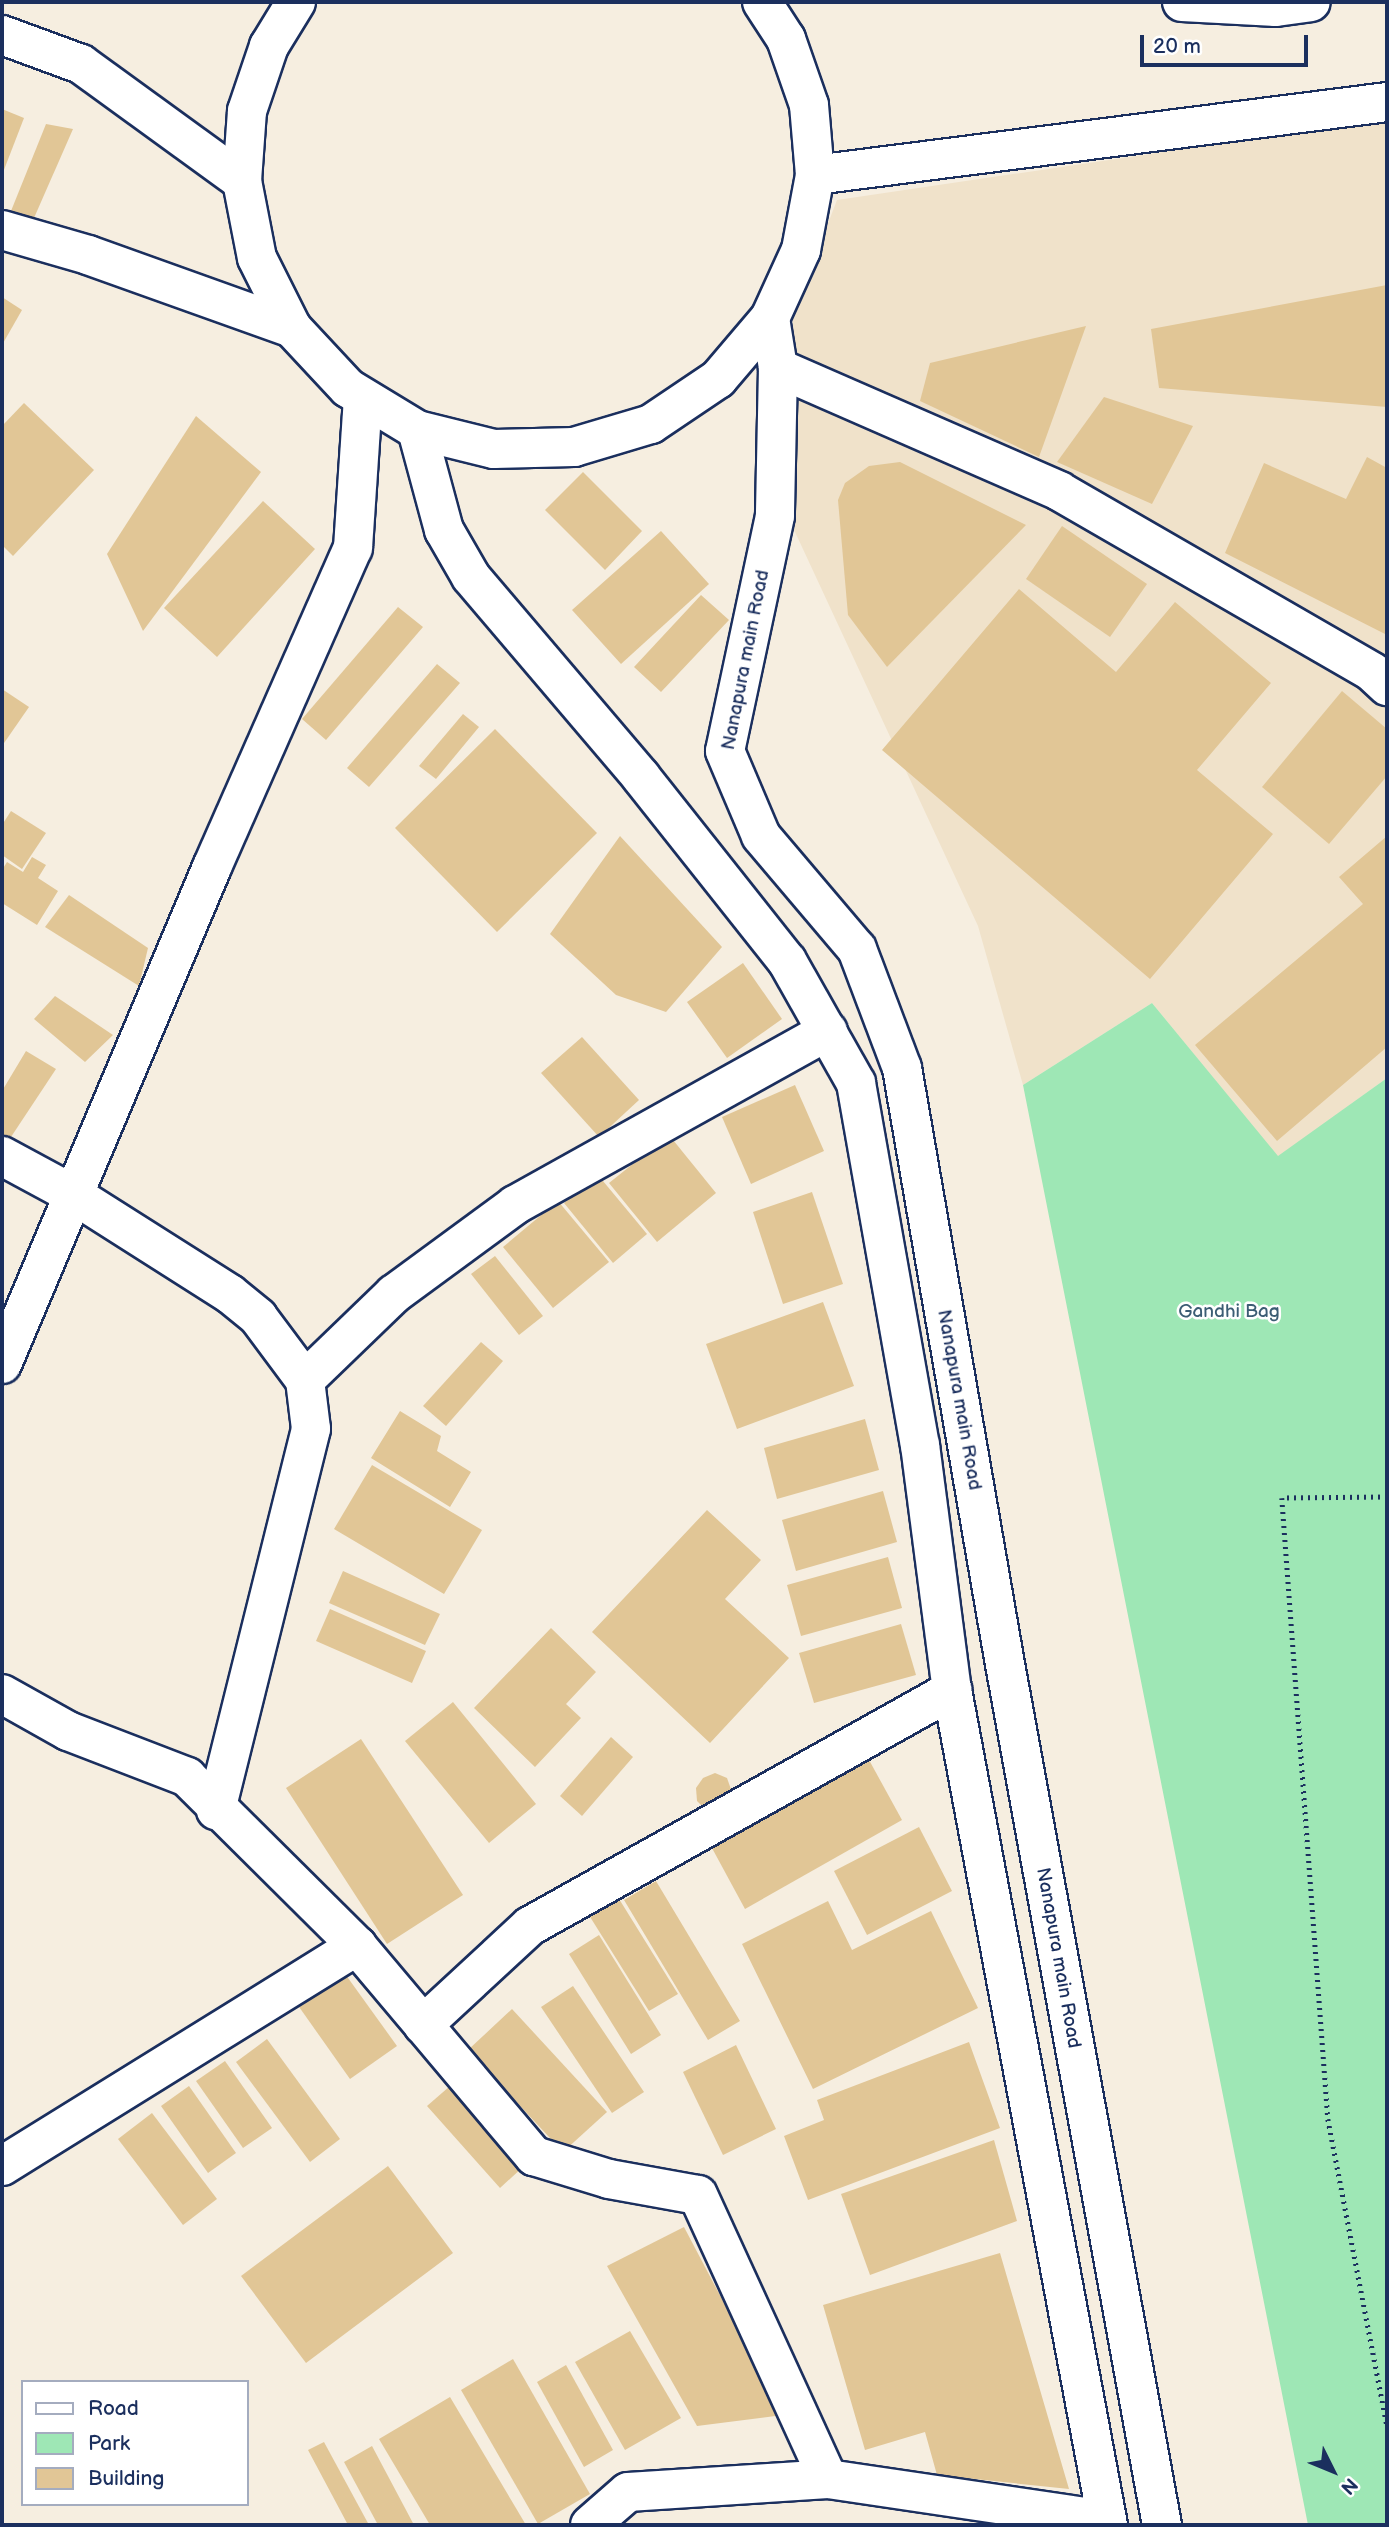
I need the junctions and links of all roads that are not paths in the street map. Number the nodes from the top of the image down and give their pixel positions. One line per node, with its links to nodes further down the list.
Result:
1 (296, 2): 8 (main road)
2 (762, 2): 7 (main road)
3 (1182, 2): 4 (main road)
4 (1311, 2)
5 (2, 35): 8 (main road)
6 (1387, 102): 7 (main road)
7 (815, 176): 10 (main road)
8 (242, 181): 11 (main road)
9 (2, 230): 11 (main road)
10 (770, 318): 12 (main road, Nanapura main Road); 14 (main road)
11 (292, 328): 13 (main road)
12 (778, 368): 15 (main road); 30 (main road, Nanapura main Road)
13 (363, 398): 14 (main road); 18 (main road)
14 (417, 430): 16 (main road)
15 (1387, 686)
16 (828, 1031): 20 (main road); 21 (main road)
17 (2, 1156): 18 (main road)
18 (74, 1195): 19 (main road); 20 (main road)
19 (2, 1363)
20 (305, 1380): 23 (main road)
21 (952, 1690): 25 (main road); 28 (main road)
22 (2, 1694): 23 (main road)
23 (216, 1810): 24 (main road)
24 (358, 1946): 25 (main road); 26 (main road)
25 (424, 2025): 27 (main road)
26 (2, 2166)
27 (828, 2479): 28 (main road); 29 (main road)
28 (1108, 2523)
29 (590, 2525)
30 (1162, 2525)

